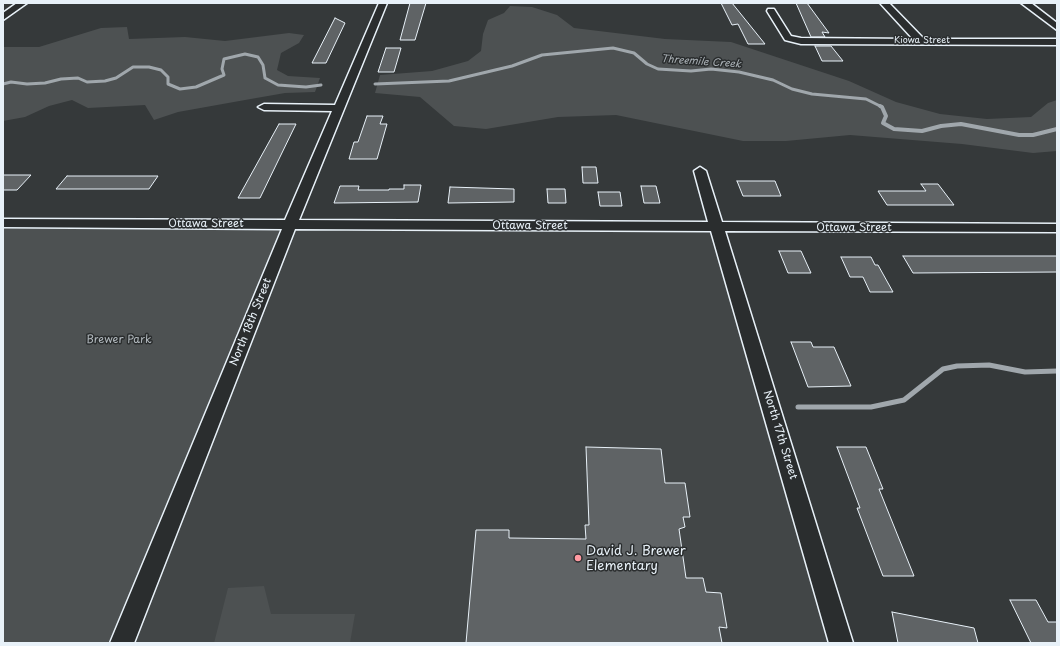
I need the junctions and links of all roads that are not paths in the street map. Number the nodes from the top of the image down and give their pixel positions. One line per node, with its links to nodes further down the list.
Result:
1 (23, 3): 6 (street)
2 (383, 3): 12 (street, North 18th Street)
3 (884, 3): 9 (street)
4 (1025, 3): 8 (street)
5 (771, 11): 9 (street, Kiowa Street)
6 (3, 18): 7 (street)
7 (3, 25)
8 (1057, 27)
9 (921, 42): 10 (street, Kiowa Street)
10 (1057, 42)
11 (264, 107): 12 (street)
12 (339, 108): 15 (street, North 18th Street)
13 (700, 171): 16 (street, North 17th Street)
14 (3, 224): 15 (street, Ottawa Street)
15 (290, 225): 16 (street, Ottawa Street); 18 (street, North 18th Street)
16 (716, 227): 17 (street, Ottawa Street); 19 (street, North 17th Street)
17 (1057, 228)
18 (122, 643)
19 (841, 643)

